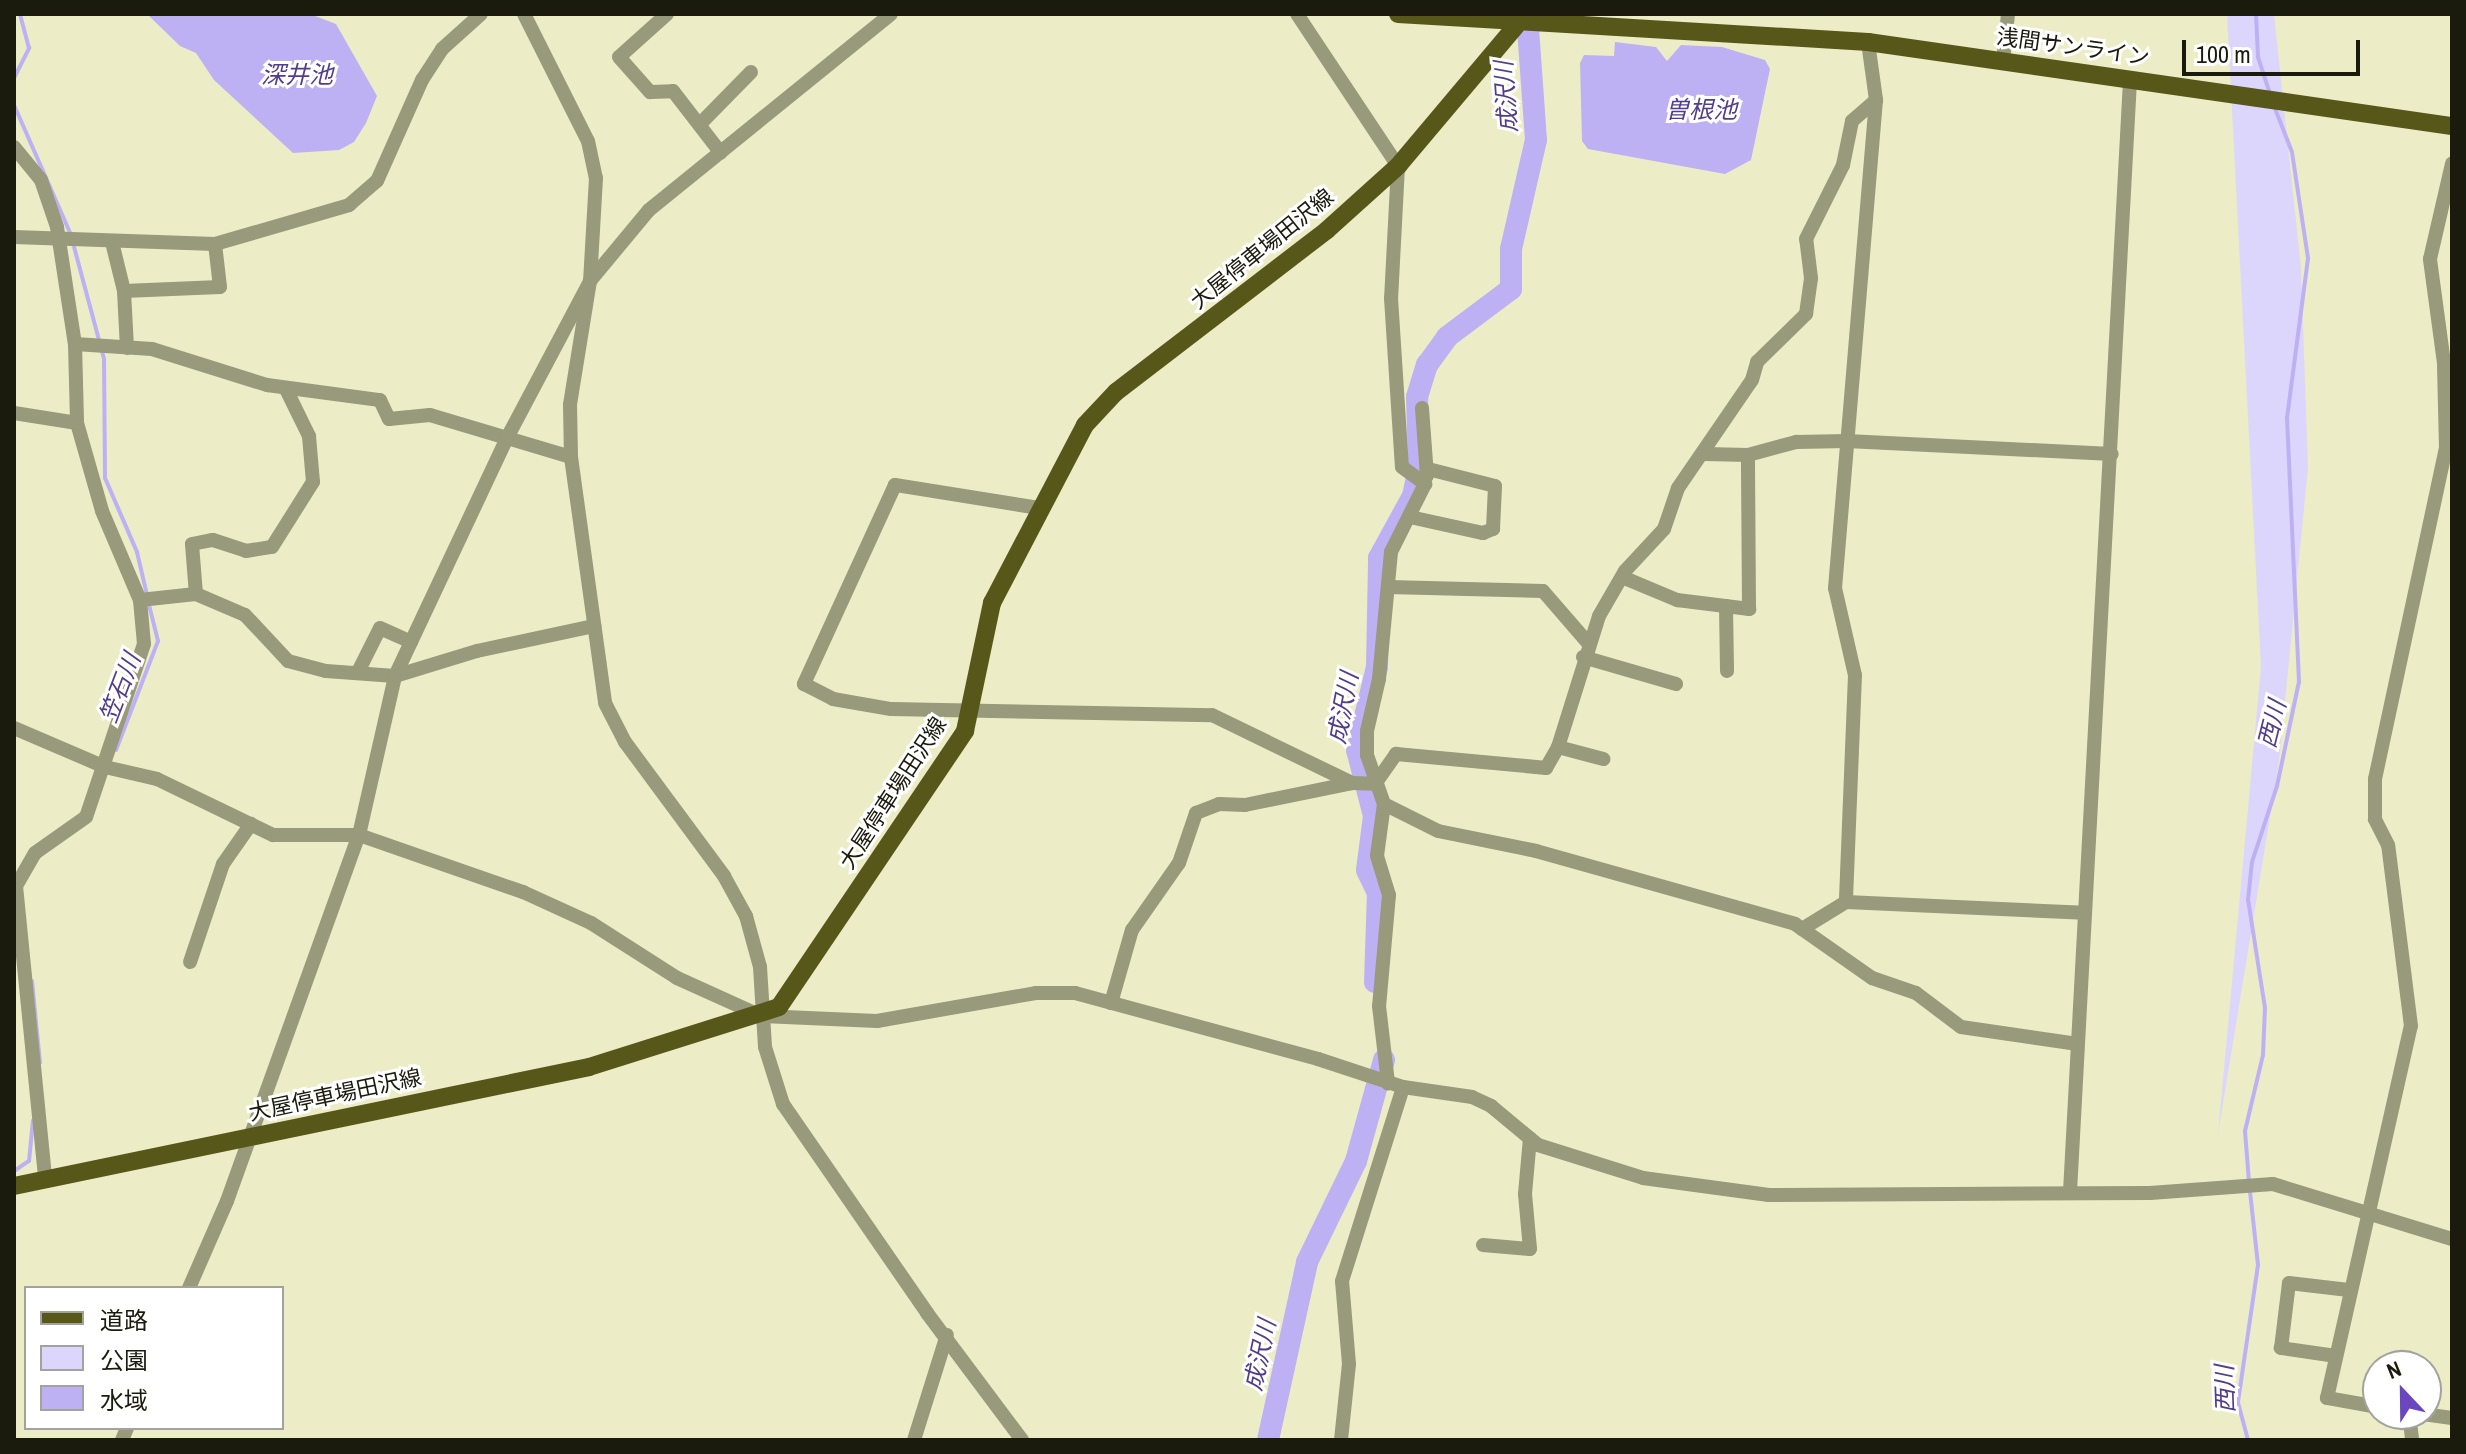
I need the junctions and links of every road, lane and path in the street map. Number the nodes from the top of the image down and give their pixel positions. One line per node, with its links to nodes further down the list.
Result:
1 (481, 14): 23 (street)
2 (524, 14): 24 (street)
3 (667, 14): 14 (street)
4 (891, 14): 17 (street)
5 (1297, 14): 19 (street)
6 (1398, 14): 8 (main road, 浅間サンライン)
7 (2008, 14): 10 (street)
8 (1527, 19): 9 (main road, 浅間サンライン); 19 (main road, 大屋停車場田沢線)
9 (1868, 42): 10 (main road, 浅間サンライン); 13 (street)
10 (2003, 61): 12 (main road, 浅間サンライン)
11 (751, 72): 14 (street)
12 (2130, 80): 15 (main road, 浅間サンライン); 36 (street)
13 (1876, 100): 33 (street); 35 (street)
14 (702, 122): 17 (street)
15 (2452, 126)
16 (14, 147): 21 (street)
17 (721, 153): 24 (street)
18 (2452, 164): 34 (street)
19 (1398, 166): 39 (street); 40 (main road, 大屋停車場田沢線)
20 (14, 237): 21 (street)
21 (59, 240): 22 (street); 26 (street)
22 (112, 242): 23 (street); 25 (street)
23 (215, 244): 25 (street)
24 (590, 281): 32 (street); 38 (street)
25 (124, 291): 27 (street)
26 (75, 344): 27 (street); 31 (street)
27 (127, 348): 28 (street)
28 (286, 389): 32 (street); 44 (street)
29 (1422, 408): 39 (street)
30 (14, 413): 31 (street)
31 (77, 423): 45 (street)
32 (507, 438): 38 (street); 48 (street)
33 (1847, 441): 36 (street); 37 (street); 63 (street)
34 (2449, 449): 77 (street)
35 (1705, 454): 37 (street); 42 (street)
36 (2112, 454): 64 (street)
37 (1748, 455): 46 (street)
38 (571, 457): 47 (street)
39 (1420, 477): 41 (street); 41 (street)
40 (1039, 508): 54 (main road, 大屋停車場田沢線); 54 (street)
41 (1410, 517): 43 (street)
42 (1622, 577): 46 (street); 49 (street)
43 (1388, 587): 49 (street); 59 (street)
44 (196, 594): 45 (street); 51 (street)
45 (140, 600): 58 (street)
46 (1726, 606): 50 (street)
47 (594, 626): 52 (street); 68 (street)
48 (411, 642): 51 (street); 52 (street)
49 (1585, 650): 53 (street); 56 (street)
50 (1727, 671)
51 (358, 672): 52 (street)
52 (395, 676): 62 (street)
53 (1676, 684)
54 (971, 714): 59 (street); 68 (main road, 大屋停車場田沢線)
55 (14, 728): 58 (street)
56 (1558, 747): 57 (street); 59 (street)
57 (1603, 759)
58 (105, 767): 61 (street); 74 (street)
59 (1365, 783): 60 (street); 67 (street)
60 (1384, 804): 65 (street); 70 (street)
61 (251, 824): 62 (street); 66 (street)
62 (359, 835): 68 (street); 72 (street)
63 (1846, 902): 64 (street); 65 (street)
64 (2084, 913): 69 (street)
65 (1802, 929): 69 (street)
66 (190, 962)
67 (1111, 1003): 68 (street); 70 (street)
68 (761, 1016): 72 (main road, 大屋停車場田沢線); 82 (street)
69 (2078, 1044): 76 (street)
70 (1385, 1082): 71 (street)
71 (1403, 1087): 73 (street); 87 (street)
72 (250, 1137): 74 (main road, 大屋停車場田沢線); 80 (street)
73 (1530, 1138): 76 (street); 79 (street)
74 (45, 1175): 75 (main road, 大屋停車場田沢線)
75 (14, 1186)
76 (2070, 1192): 77 (street)
77 (2365, 1212): 78 (street); 81 (street)
78 (2452, 1239)
79 (1483, 1245)
80 (190, 1286)
81 (2349, 1290): 83 (street); 83 (street)
82 (947, 1335): 85 (street); 86 (street)
83 (2336, 1356): 84 (street)
84 (2362, 1404)
85 (914, 1440)
86 (1022, 1440)
87 (1341, 1440)

